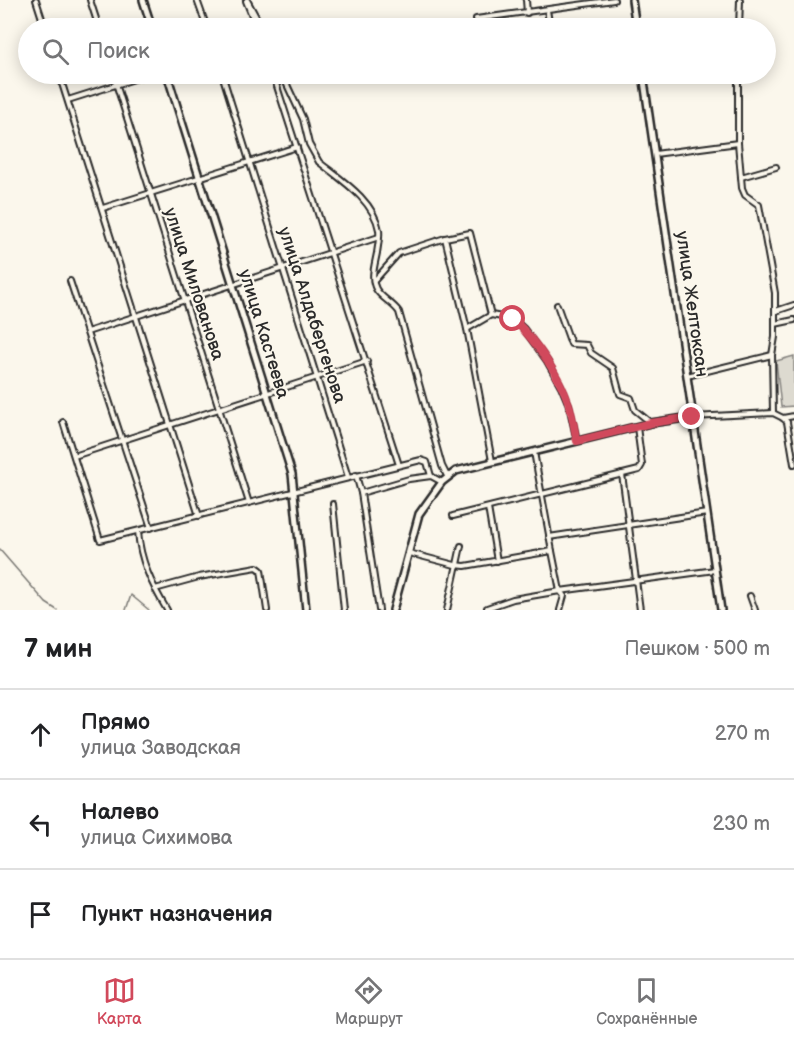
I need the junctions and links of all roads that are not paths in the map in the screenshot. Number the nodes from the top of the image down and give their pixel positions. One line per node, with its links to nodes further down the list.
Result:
1 (36, 0): 13 (street)
2 (90, 0): 14 (street)
3 (143, 0): 15 (street)
4 (197, 0): 16 (street)
5 (247, 0): 17 (street); 18 (street)
6 (526, 0): 12 (street)
7 (614, 0): 10 (street)
8 (632, 0): 21 (street)
9 (740, 0): 22 (street)
10 (579, 3): 11 (street)
11 (547, 10): 12 (street); 20 (street)
12 (527, 13): 19 (street)
13 (42, 18)
14 (96, 18)
15 (149, 18)
16 (203, 18)
17 (253, 18)
18 (257, 18)
19 (484, 18)
20 (548, 18)
21 (635, 18)
22 (739, 18)
23 (62, 84): 32 (street)
24 (119, 84): 31 (street)
25 (170, 84): 39 (street, улица Кастеева)
26 (225, 84): 36 (street, улица Алдабергенова)
27 (276, 84): 34 (street)
28 (287, 84): 42 (street)
29 (644, 84): 35 (street, улица Желтоксан)
30 (738, 84): 33 (street)
31 (116, 85): 32 (street); 40 (street, улица Милованова)
32 (68, 100): 41 (street)
33 (738, 143): 35 (street); 38 (street)
34 (297, 147): 36 (street); 44 (street)
35 (655, 154): 61 (street, улица Желтоксан)
36 (249, 163): 39 (street); 45 (street, улица Алдабергенова)
37 (776, 167): 38 (street)
38 (741, 177): 52 (street)
39 (199, 178): 40 (street); 48 (street, улица Кастеева)
40 (151, 193): 41 (street); 49 (street, улица Милованова)
41 (103, 208): 54 (street)
42 (379, 237): 44 (street); 47 (street)
43 (446, 238): 47 (street); 53 (street); 57 (street)
44 (332, 253): 45 (street); 60 (street)
45 (283, 268): 48 (street); 62 (street, улица Алдабергенова)
46 (70, 281): 58 (street)
47 (374, 281): 83 (street)
48 (233, 284): 49 (street); 63 (street, улица Кастеева)
49 (185, 300): 54 (street); 64 (street, улица Милованова)
50 (557, 305): 70 (street)
51 (794, 305): 52 (street)
52 (776, 311): 56 (street)
53 (491, 315): 57 (street); 74 (street)
54 (135, 316): 58 (street); 71 (street)
55 (794, 320): 56 (street)
56 (775, 324): 59 (street)
57 (467, 329): 77 (street)
58 (87, 332): 73 (street)
59 (772, 355): 61 (street); 65 (street)
60 (367, 361): 62 (street); 79 (street)
61 (687, 376): 67 (street, улица Желтоксан)
62 (318, 377): 63 (street); 84 (street, улица Алдабергенова)
63 (267, 394): 64 (street); 86 (street, улица Кастеева)
64 (219, 409): 71 (street); 89 (street, улица Милованова)
65 (773, 413): 67 (street); 68 (street)
66 (794, 416): 68 (street)
67 (692, 417): 70 (street); 92 (street, улица Желтоксан)
68 (783, 418): 78 (street)
69 (63, 422): 76 (street)
70 (651, 423): 72 (street)
71 (171, 425): 73 (street); 93 (street)
72 (637, 427): 74 (street); 80 (street)
73 (122, 441): 76 (street); 96 (street)
74 (577, 441): 75 (street)
75 (534, 452): 77 (street); 88 (street)
76 (74, 456): 97 (street)
77 (492, 461): 83 (street)
78 (794, 464)
79 (399, 465): 81 (street); 82 (street)
80 (622, 474): 88 (street); 95 (street)
81 (356, 475): 84 (street); 87 (street)
82 (431, 476): 85 (street); 87 (street)
83 (447, 476): 85 (street)
84 (348, 477): 86 (street)
85 (442, 482): 101 (street)
86 (295, 491): 89 (street); 112 (street, улица Кастеева)
87 (361, 493): 114 (street)
88 (541, 495): 91 (street); 98 (street)
89 (249, 502): 93 (street)
90 (333, 504): 113 (street)
91 (488, 508): 94 (street); 102 (street)
92 (707, 513): 95 (street); 104 (street, улица Желтоксан)
93 (199, 516): 96 (street)
94 (453, 516)
95 (629, 524): 98 (street); 105 (street)
96 (151, 528): 97 (street)
97 (138, 531): 106 (street)
98 (549, 537): 100 (street)
99 (461, 546): 103 (street)
100 (552, 551): 102 (street); 107 (street)
101 (408, 553): 103 (street); 115 (street)
102 (497, 561): 103 (street)
103 (456, 566): 116 (street)
104 (716, 570): 105 (street); 119 (street, улица Желтоксан)
105 (637, 581): 107 (street); 118 (street)
106 (154, 589): 110 (street); 111 (street)
107 (561, 591): 109 (street); 117 (street)
108 (750, 596): 120 (street)
109 (487, 608)
110 (166, 610)
111 (267, 610)
112 (306, 610)
113 (344, 610)
114 (379, 610)
115 (393, 610)
116 (447, 610)
117 (560, 610)
118 (640, 610)
119 (721, 610)
120 (755, 610)

